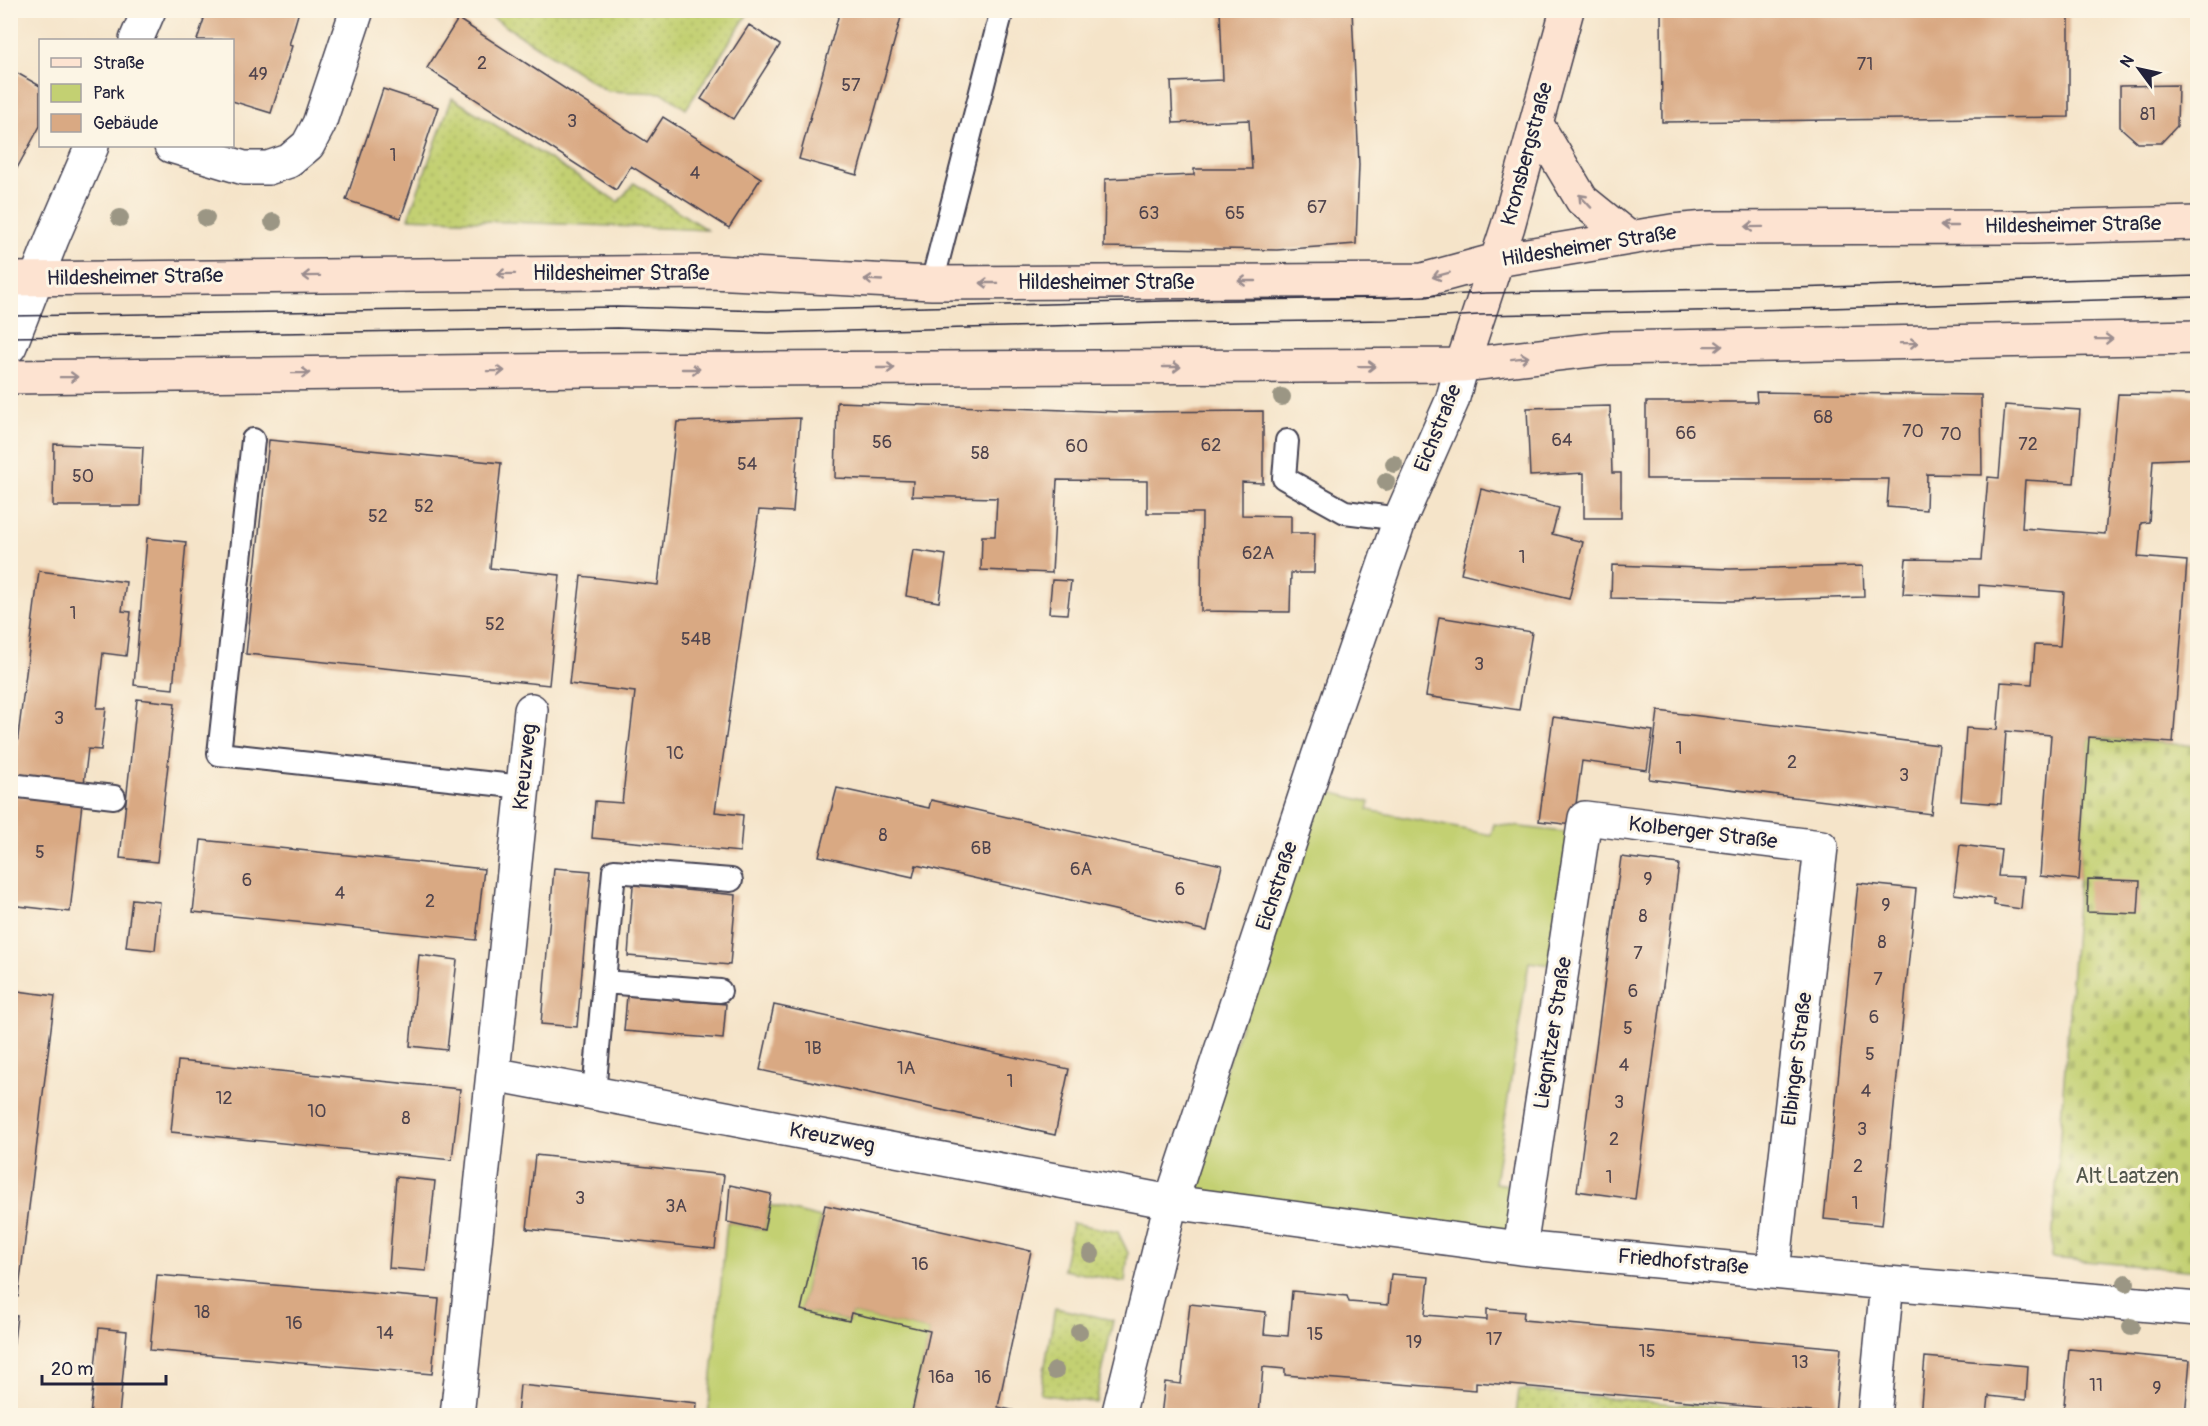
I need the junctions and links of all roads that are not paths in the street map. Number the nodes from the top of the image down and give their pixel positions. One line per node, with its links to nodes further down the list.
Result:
1 (149, 10): 5 (street)
2 (357, 10): 8 (street)
3 (1002, 10): 13 (lane)
4 (1567, 10): 6 (main road, Kronsbergstraße)
5 (136, 39)
6 (1536, 123): 10 (main road, one-way to 6); 11 (main road, Kronsbergstraße)
7 (91, 147): 12 (street)
8 (174, 147)
9 (2198, 223): 10 (main road, Hildesheimer Straße, one-way to 10)
10 (1629, 238): 11 (main road, Hildesheimer Straße)
11 (1497, 260): 13 (main road, Hildesheimer Straße, one-way to 13); 16 (main road, Kronsbergstraße)
12 (23, 279): 13 (main road, Hildesheimer Straße, one-way to 12); 15 (street)
13 (932, 283)
14 (2198, 337): 16 (main road, one-way to 14)
15 (10, 346)
16 (1462, 365): 17 (main road, one-way to 16); 20 (street, Eichstraße)
17 (10, 377)
18 (253, 440): 23 (lane)
19 (1287, 441): 20 (lane)
20 (1400, 519): 32 (street, Eichstraße)
21 (531, 710): 23 (street, Kreuzweg)
22 (10, 785): 24 (lane)
23 (523, 787): 30 (street, Kreuzweg)
24 (114, 797)
25 (1585, 819): 26 (street, Kolberger Straße); 33 (street, Liegnitzer Straße)
26 (1821, 847): 34 (street, Elbinger Straße)
27 (731, 880): 28 (lane)
28 (604, 982): 29 (lane); 31 (lane)
29 (720, 990)
30 (493, 1074): 31 (street, Kreuzweg); 37 (street, Kreuzweg)
31 (594, 1093): 32 (street, Kreuzweg)
32 (1171, 1202): 33 (street, Friedhofstraße); 38 (street, Eichstraße)
33 (1520, 1248): 34 (street, Friedhofstraße)
34 (1773, 1271): 35 (street, Friedhofstraße)
35 (1887, 1283): 36 (street, Friedhofstraße); 39 (street)
36 (2198, 1309)
37 (457, 1416)
38 (1118, 1416)
39 (1874, 1416)

